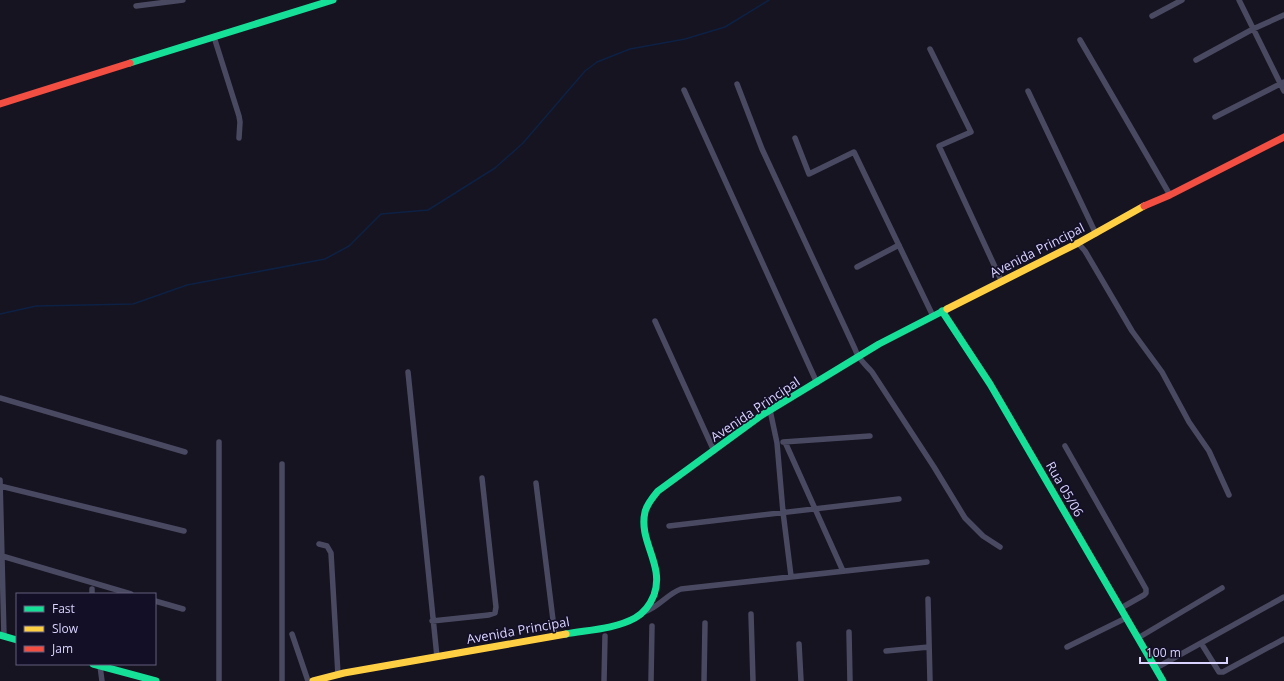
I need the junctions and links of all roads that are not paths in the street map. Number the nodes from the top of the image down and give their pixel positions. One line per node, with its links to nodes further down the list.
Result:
1 (183, 0): 5 (street)
2 (333, 0): 9 (street)
3 (1182, 0): 7 (street)
4 (1239, 0): 8 (street)
5 (136, 6)
6 (1284, 15): 8 (street)
7 (1152, 16)
8 (1253, 29): 12 (street); 13 (street)
9 (214, 37): 18 (street); 21 (street)
10 (1080, 40): 23 (street)
11 (930, 49): 28 (street)
12 (1196, 60)
13 (1282, 82): 16 (street); 19 (street)
14 (737, 84): 32 (street)
15 (684, 90): 34 (street)
16 (1284, 90)
17 (1028, 91): 24 (street)
18 (0, 104)
19 (1215, 117)
20 (1284, 137): 23 (street, Avenida Principal)
21 (239, 138)
22 (795, 138): 26 (street)
23 (1170, 195): 24 (street, Avenida Principal)
24 (1096, 233): 25 (street, Avenida Principal)
25 (1078, 243): 28 (street, Avenida Principal); 49 (street)
26 (898, 245): 27 (street); 30 (street)
27 (858, 267)
28 (1002, 282): 29 (street, Avenida Principal)
29 (942, 311): 30 (street, Avenida Principal); 66 (street, Rua 05/06)
30 (933, 316): 32 (street, Avenida Principal)
31 (655, 321): 42 (street)
32 (857, 357): 34 (street, Avenida Principal); 56 (street)
33 (408, 372): 71 (street)
34 (817, 383): 36 (street, Avenida Principal)
35 (0, 398): 43 (street)
36 (770, 410): 40 (street); 42 (street, Avenida Principal)
37 (870, 436): 39 (street)
38 (219, 442): 94 (street)
39 (786, 442): 40 (street); 51 (street)
40 (777, 443): 52 (street)
41 (1065, 446): 66 (street)
42 (714, 451): 68 (street, Avenida Principal)
43 (185, 452)
44 (282, 464): 95 (street)
45 (482, 478): 71 (street)
46 (0, 480): 48 (street)
47 (536, 483): 77 (street)
48 (0, 486): 54 (street); 57 (street)
49 (1229, 495)
50 (899, 499): 51 (street)
51 (815, 508): 52 (street); 59 (street)
52 (783, 512): 53 (street); 60 (street)
53 (669, 526)
54 (184, 531)
55 (319, 544): 90 (street)
56 (1000, 547)
57 (2, 556): 62 (street); 76 (street)
58 (927, 562): 59 (street)
59 (843, 571): 60 (street)
60 (791, 576): 68 (street)
61 (1222, 588): 79 (street)
62 (128, 593)
63 (1284, 597): 82 (street)
64 (928, 599): 84 (street)
65 (156, 601): 67 (street)
66 (1121, 608): 70 (street, Rua 05/06)
67 (183, 609)
68 (644, 612): 77 (street, Avenida Principal)
69 (751, 614): 101 (street)
70 (1126, 618): 79 (street, Rua 05/06); 85 (street)
71 (432, 621): 87 (street)
72 (705, 623): 100 (street)
73 (652, 626): 99 (street)
74 (849, 632): 103 (street)
75 (292, 634): 96 (street)
76 (2, 636): 81 (street)
77 (555, 636): 87 (street, Avenida Principal)
78 (605, 636): 98 (street)
79 (1138, 638): 89 (street, Rua 05/06)
80 (1284, 639): 82 (street)
81 (16, 640)
82 (1201, 642): 89 (street)
83 (799, 644): 102 (street)
84 (929, 647): 86 (street); 104 (street)
85 (1067, 647)
86 (886, 651)
87 (436, 657): 90 (street, Avenida Principal)
88 (96, 665): 92 (street); 93 (street)
89 (1156, 668): 105 (street, Rua 05/06)
90 (338, 675): 91 (street, Avenida Principal)
91 (330, 679): 97 (street, Avenida Principal)
92 (102, 681)
93 (156, 681)
94 (219, 681)
95 (282, 681)
96 (308, 681)
97 (313, 681)
98 (604, 681)
99 (652, 681)
100 (704, 681)
101 (753, 681)
102 (801, 681)
103 (850, 681)
104 (930, 681)
105 (1163, 681)

